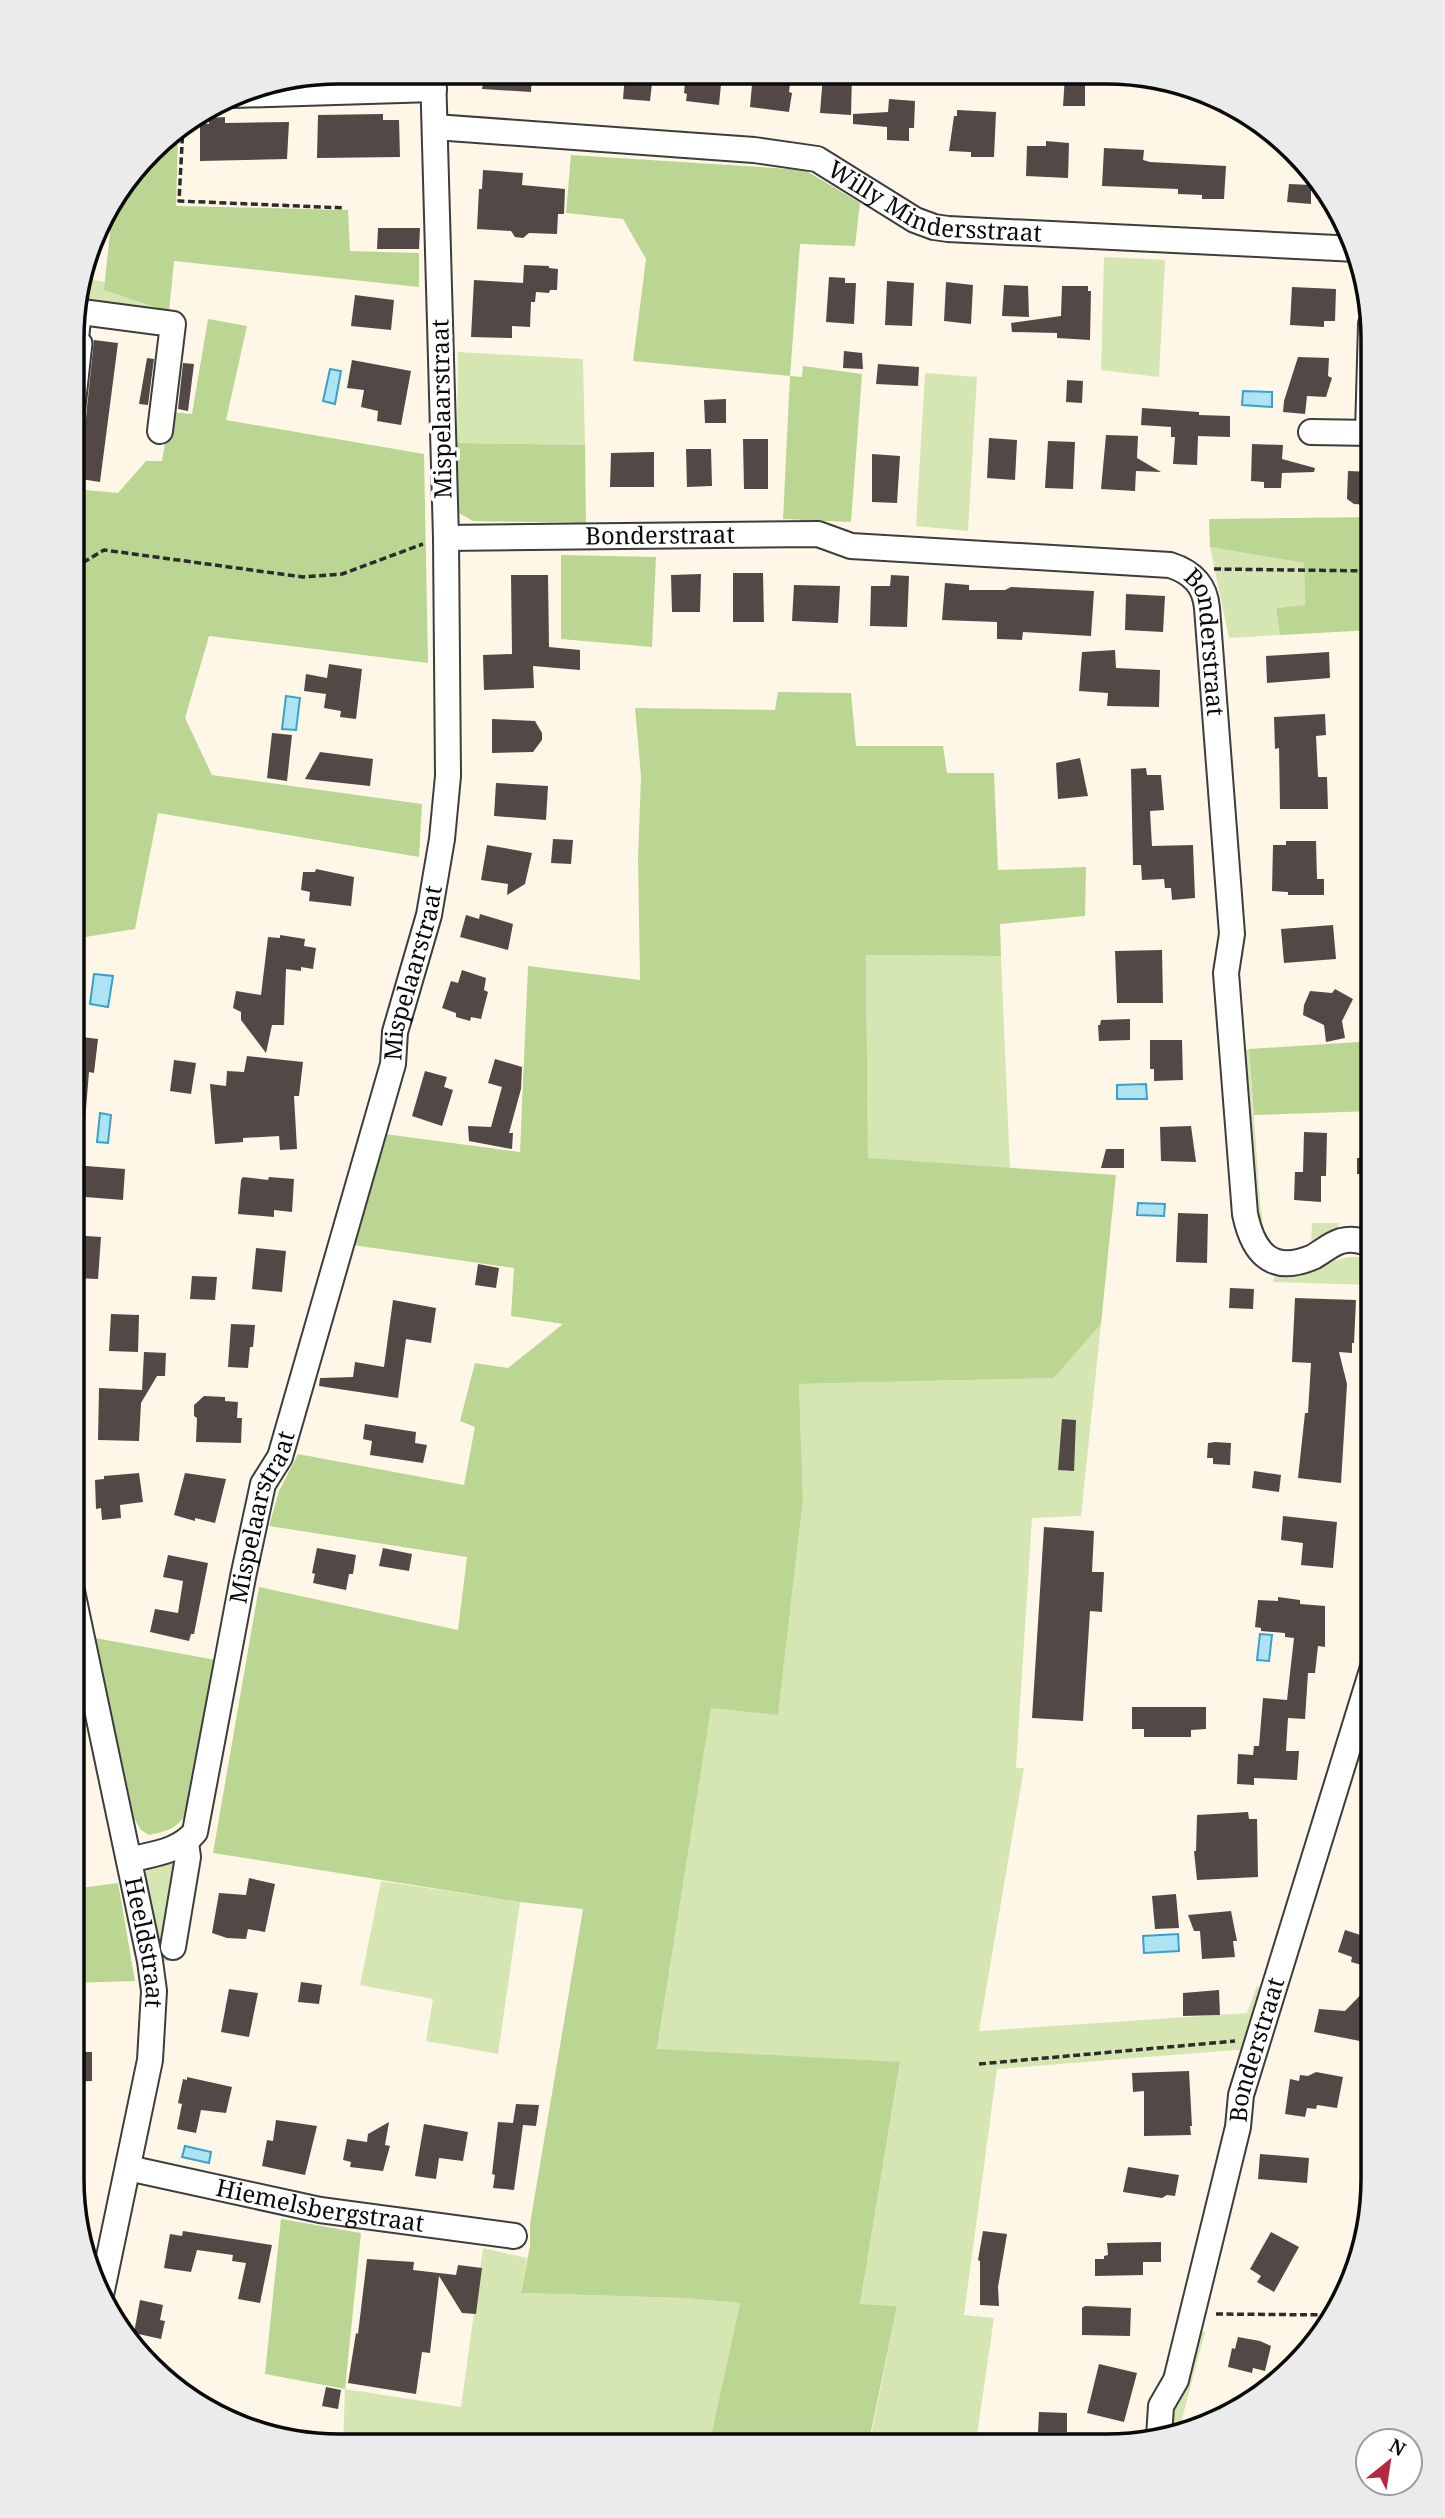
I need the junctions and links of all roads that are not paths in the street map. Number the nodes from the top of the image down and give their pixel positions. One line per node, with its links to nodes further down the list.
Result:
1 (391, 84): 3 (street)
2 (434, 84): 4 (street, Mispelaarstraat)
3 (278, 92)
4 (435, 127): 5 (street, Willy Mindersstraat); 10 (street, Mispelaarstraat)
5 (1344, 248)
6 (86, 312): 7 (street)
7 (160, 431)
8 (1311, 432): 9 (street)
9 (1361, 433)
10 (435, 541): 11 (street, Bonderstraat); 14 (street, Mispelaarstraat)
11 (1361, 1240)
12 (84, 1648): 15 (street, Heeldstraat)
13 (1361, 1706): 20 (street, Bonderstraat)
14 (186, 1843): 15 (street); 16 (street, Mispelaarstraat)
15 (129, 1860): 17 (street, Heeldstraat)
16 (173, 1947)
17 (128, 2168): 18 (street, Hiemelsbergstraat); 19 (street, Heeldstraat)
18 (514, 2236)
19 (104, 2279)
20 (1160, 2428)

